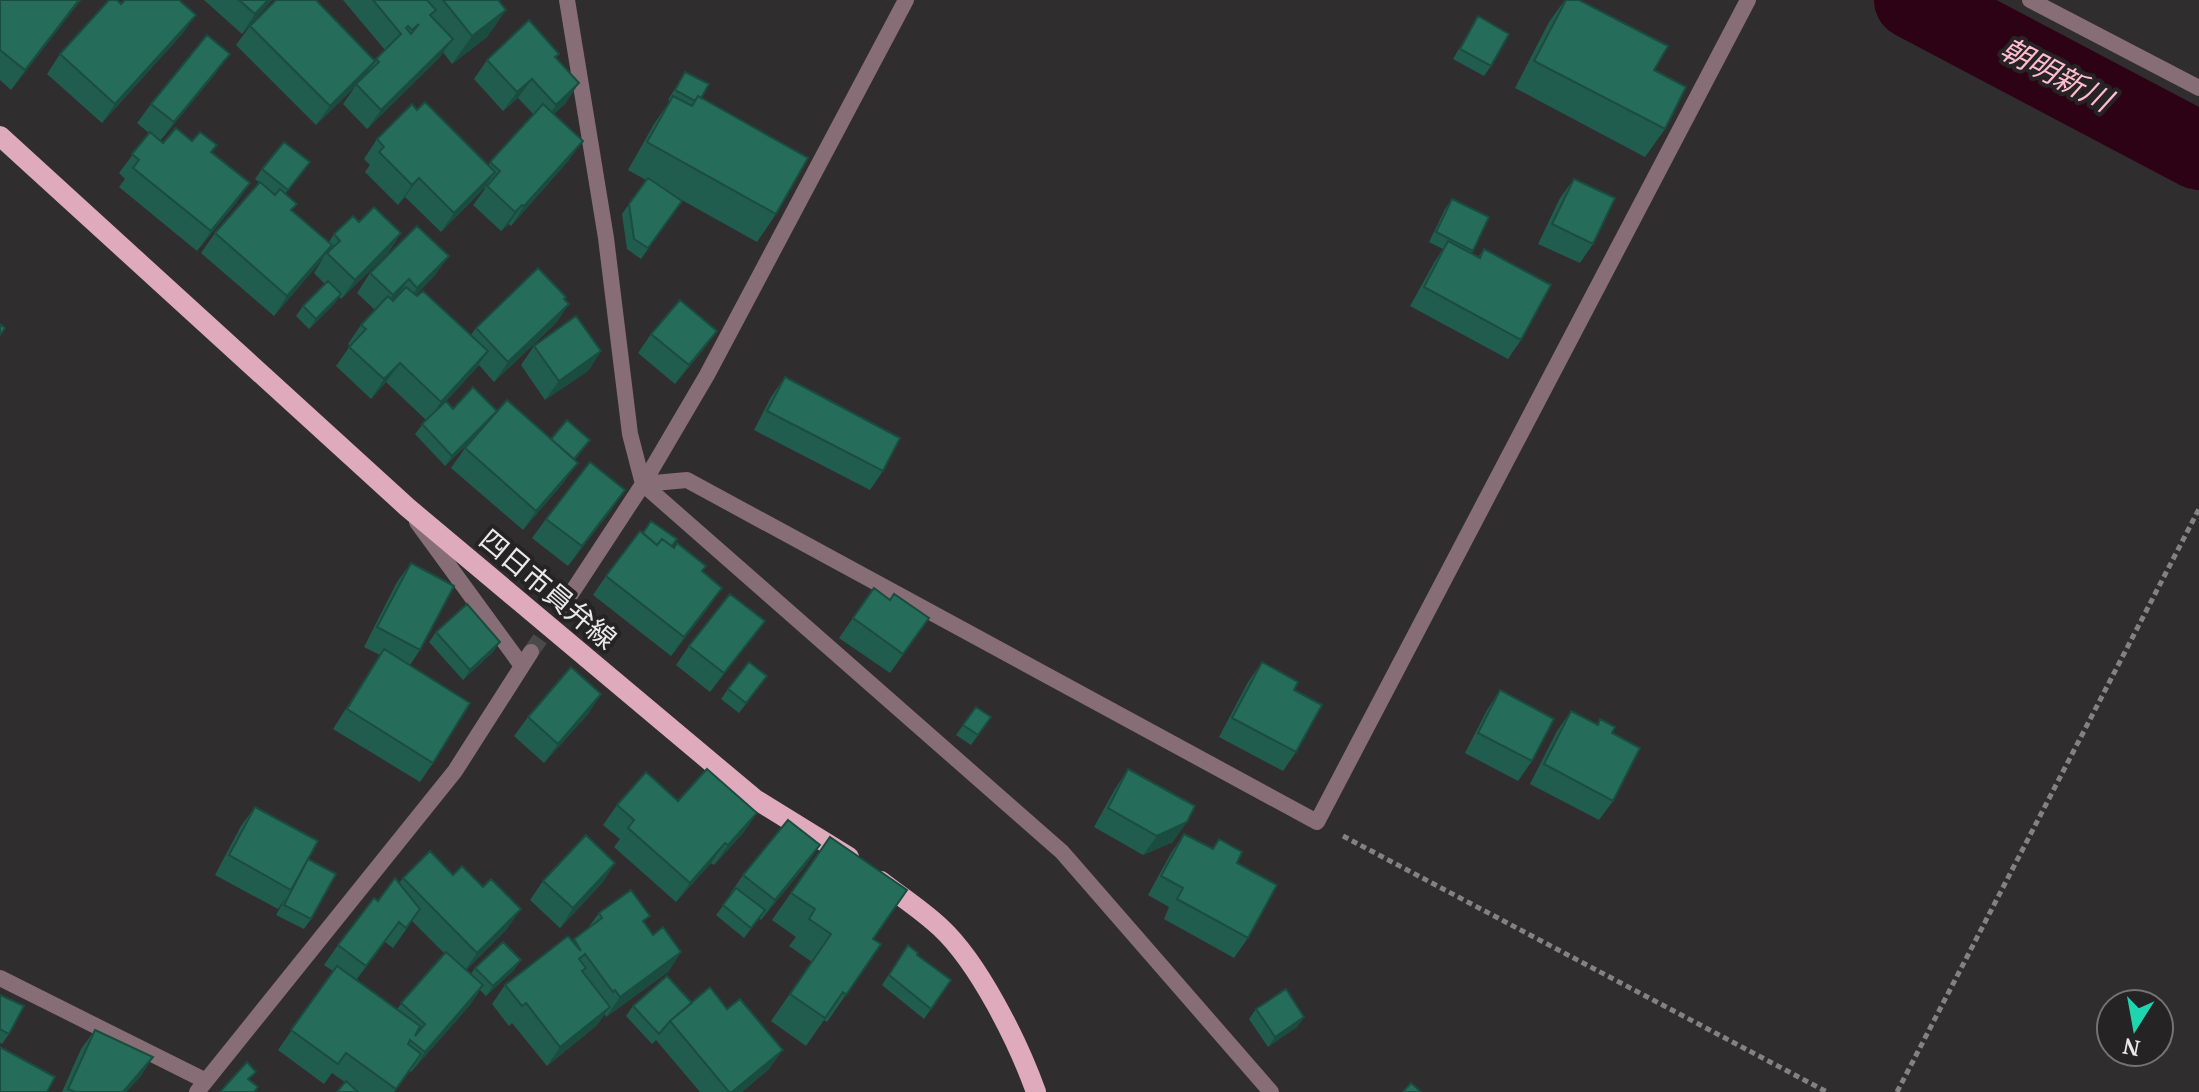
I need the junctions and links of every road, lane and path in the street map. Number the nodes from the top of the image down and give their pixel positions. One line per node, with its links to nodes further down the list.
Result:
1 (567, 0): 7 (street)
2 (906, 0): 7 (street)
3 (1748, 0): 11 (street)
4 (2030, 0): 5 (street)
5 (2199, 88)
6 (0, 136): 8 (main road, 四日市員弁線)
7 (643, 484): 10 (street); 11 (street); 15 (street)
8 (407, 507): 13 (street); 14 (main road, 四日市員弁線)
9 (2199, 509): 17 (path)
10 (563, 606)
11 (1317, 822): 16 (path)
12 (0, 978): 13 (street)
13 (201, 1086)
14 (1036, 1092)
15 (1271, 1092)
16 (1827, 1092)
17 (1897, 1092)

